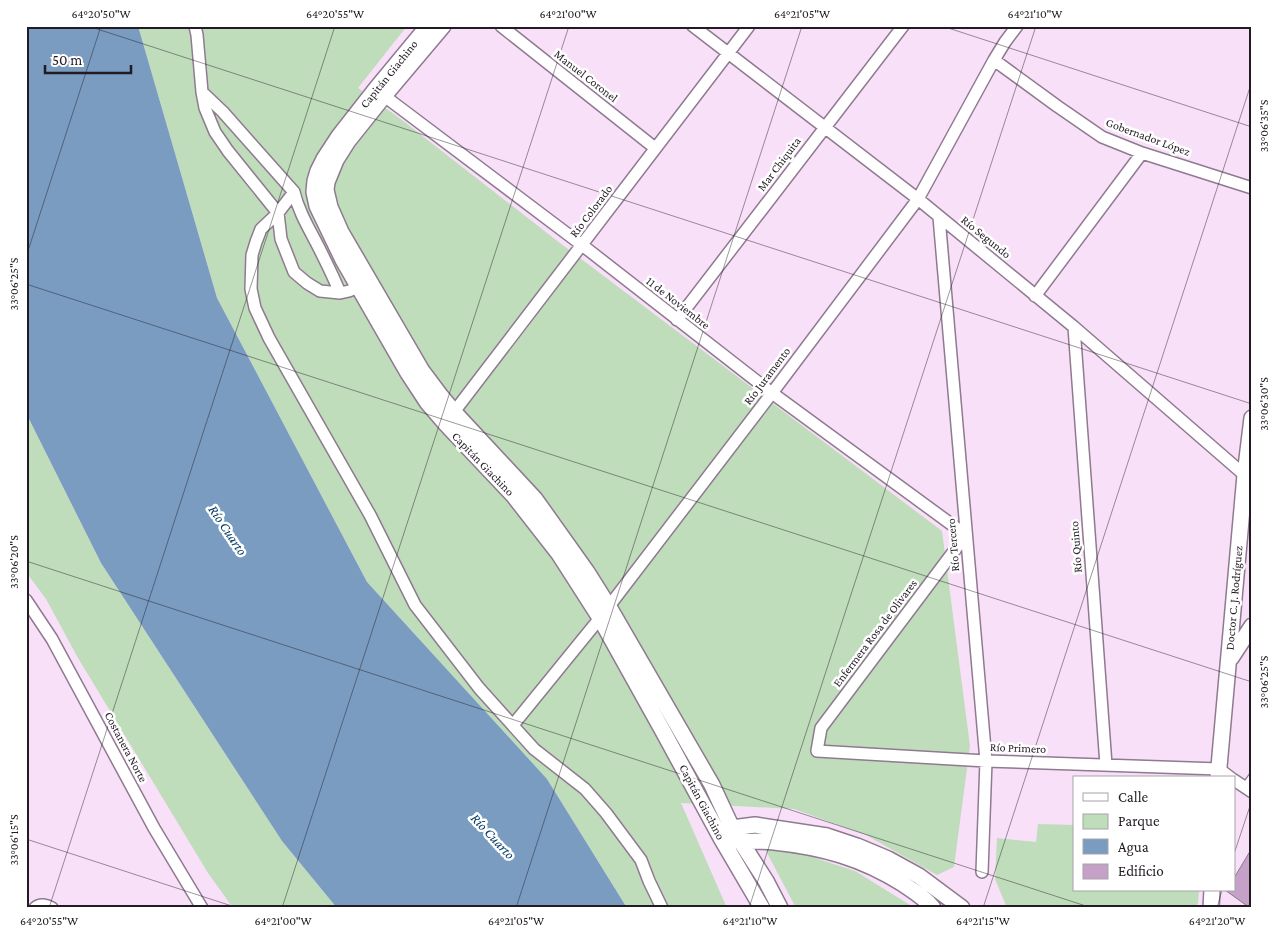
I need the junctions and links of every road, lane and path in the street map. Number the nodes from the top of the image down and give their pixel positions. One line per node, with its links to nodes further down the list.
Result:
1 (195, 26): 11 (street)
2 (428, 26): 12 (main road, Capitán Giachino)
3 (443, 26): 12 (main road)
4 (501, 26): 14 (street, Manuel Coronel)
5 (693, 26): 9 (street, Río Segundo)
6 (749, 26): 9 (street, Río Colorado)
7 (903, 26): 13 (street, Mar Chiquita)
8 (1018, 26): 10 (street, Río Juramento)
9 (728, 54): 13 (street, Río Segundo); 14 (street, Río Colorado)
10 (994, 60): 15 (street, Gobernador López); 18 (street, Río Juramento)
11 (202, 92): 17 (street); 19 (street)
12 (380, 93): 21 (street, 11 de Noviembre); 22 (main road, Capitán Giachino); 22 (main road, Capitán Giachino)
13 (824, 127): 18 (street, Río Segundo); 25 (street, Mar Chiquita)
14 (655, 148): 21 (street, Río Colorado)
15 (1142, 152): 16 (street, Gobernador López); 24 (street)
16 (1252, 188)
17 (294, 192): 19 (street); 23 (street)
18 (918, 199): 20 (street, Río Segundo); 27 (street, Río Juramento)
19 (278, 213): 23 (street); 36 (street)
20 (939, 216): 24 (street, Río Segundo); 31 (street, Río Tercero)
21 (582, 245): 25 (street, 11 de Noviembre); 28 (street, Río Colorado)
22 (364, 284): 23 (street); 28 (main road, Capitán Giachino); 33 (main road, Capitán Giachino)
23 (340, 293)
24 (1036, 296): 26 (street, Río Segundo)
25 (677, 320): 27 (street, 11 de Noviembre)
26 (1074, 327): 30 (street, Río Segundo); 39 (street, Río Quinto)
27 (772, 393): 31 (street, 11 de Noviembre); 33 (street, Río Juramento)
28 (454, 412): 33 (main road, Capitán Giachino)
29 (1252, 418): 30 (main road, Doctor C. J. Rodríguez)
30 (1250, 473): 35 (main road, Doctor C. J. Rodríguez)
31 (966, 536): 37 (street, Enfermera Rosa de Olivares); 38 (street, Río Tercero)
32 (26, 600): 49 (street, Costanera Norte)
33 (605, 613): 36 (street, Río Juramento); 43 (main road, Capitán Giachino)
34 (1252, 626): 35 (main road)
35 (1229, 662): 40 (main road, Doctor C. J. Rodríguez)
36 (513, 725): 50 (street)
37 (817, 751): 38 (street, Río Primero)
38 (986, 761): 39 (street, Río Primero); 45 (street, Río Tercero)
39 (1106, 765): 40 (street, Río Primero)
40 (1223, 775)
41 (1252, 776): 42 (lane)
42 (1243, 786)
43 (726, 833): 44 (main road, Capitán Giachino); 51 (main road, Capitán Giachino); 54 (main road)
44 (740, 841): 52 (main road, Capitán Giachino); 53 (main road)
45 (982, 872)
46 (1212, 892): 55 (main road)
47 (36, 908): 48 (street)
48 (52, 908)
49 (202, 908)
50 (662, 908)
51 (762, 908)
52 (780, 908)
53 (933, 908)
54 (962, 908)
55 (1211, 908)

